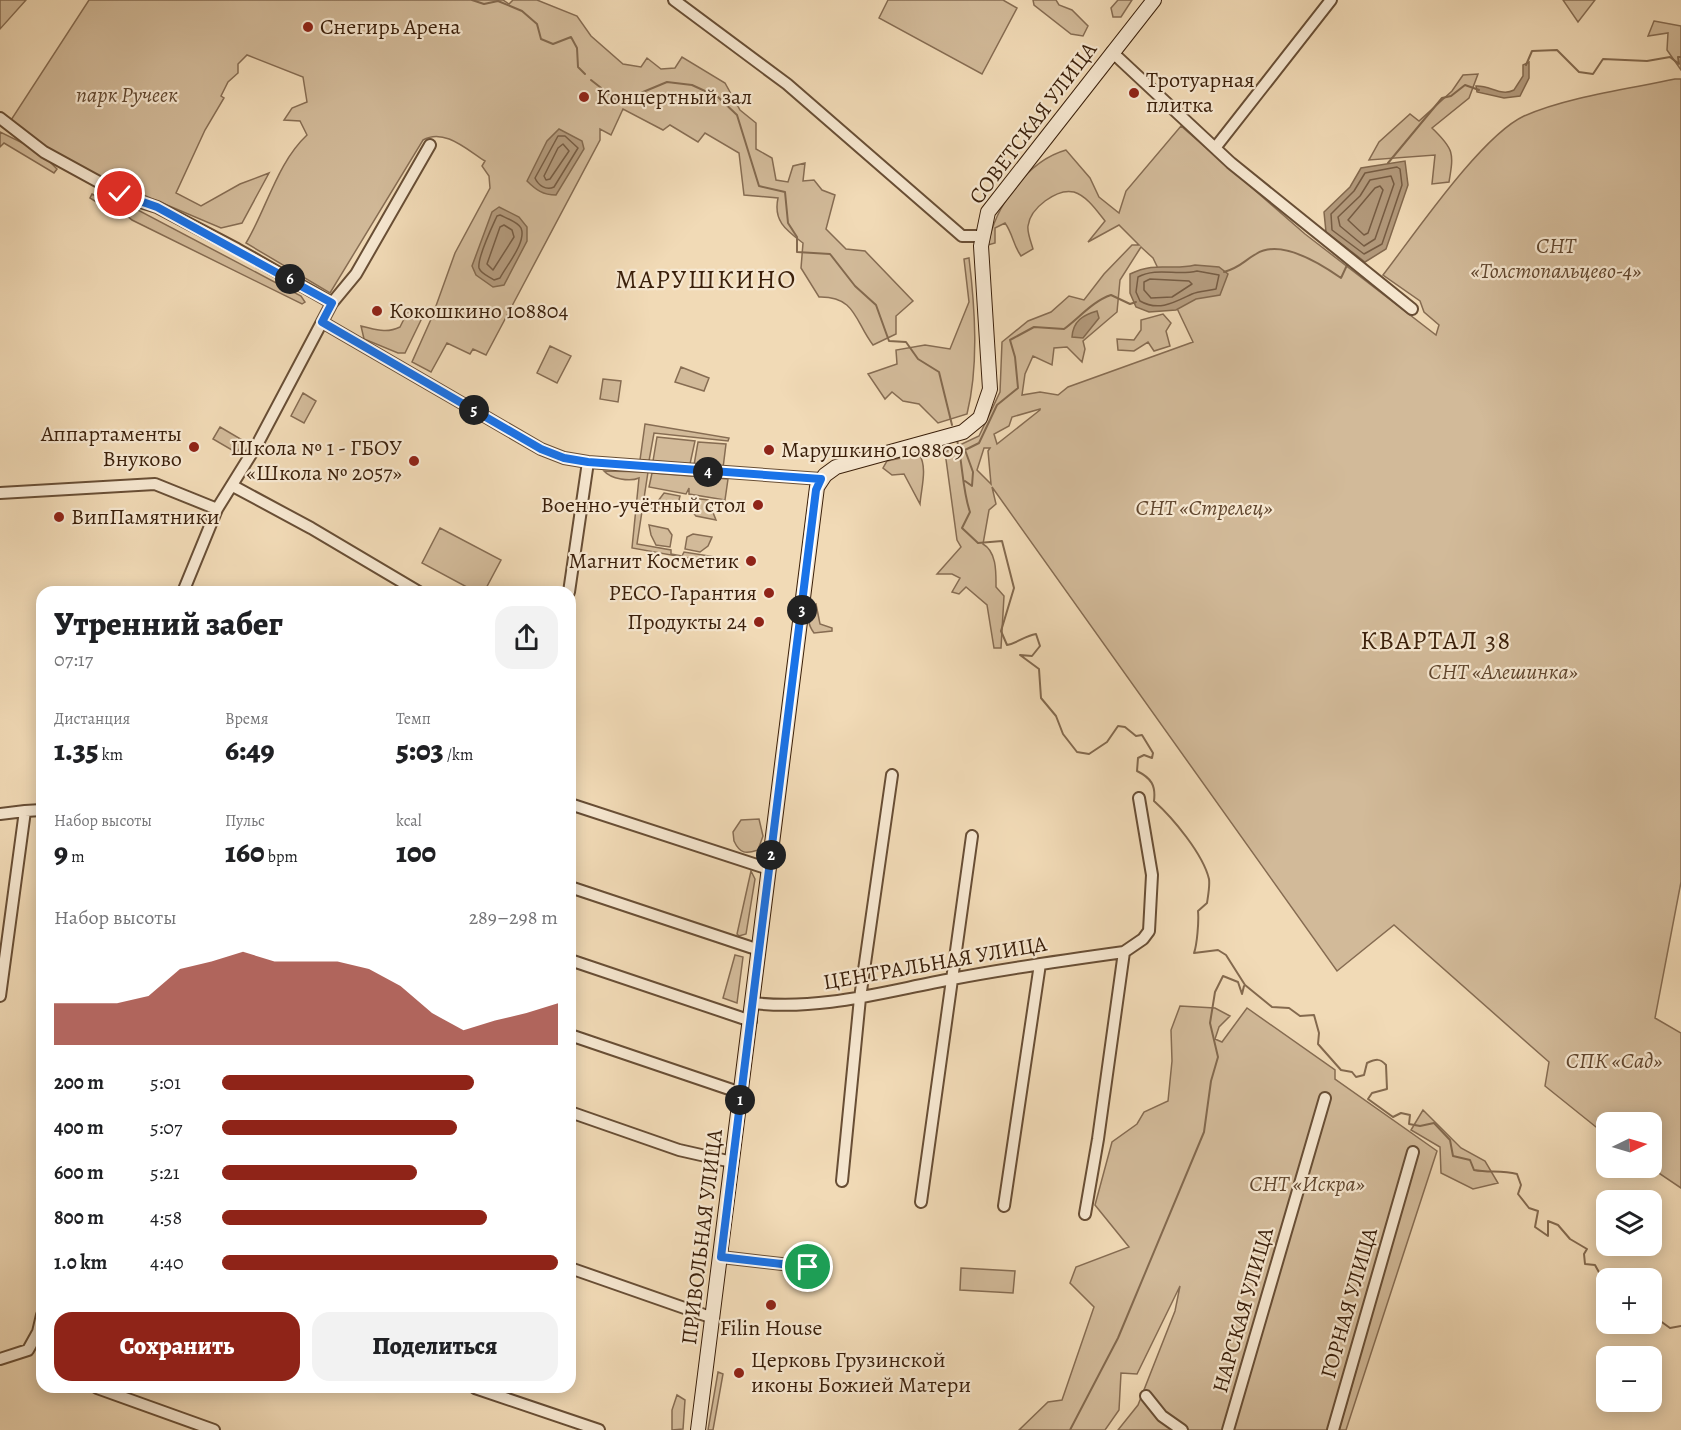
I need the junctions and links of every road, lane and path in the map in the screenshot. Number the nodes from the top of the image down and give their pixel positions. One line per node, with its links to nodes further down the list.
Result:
1 (674, 0): 8 (street)
2 (1154, 0): 4 (street, СОВЕТСКАЯ УЛИЦА)
3 (1331, 0): 7 (street)
4 (1113, 52): 7 (street); 8 (street, СОВЕТСКАЯ УЛИЦА)
5 (0, 118): 9 (street)
6 (430, 145): 9 (street)
7 (1215, 148): 10 (street)
8 (982, 236): 13 (street, СОВЕТСКАЯ УЛИЦА)
9 (332, 303): 11 (street)
10 (1412, 309)
11 (322, 322): 12 (street); 14 (street)
12 (588, 462): 13 (street); 19 (street)
13 (821, 479): 27 (street, ПРИВОЛЬНАЯ УЛИЦА)
14 (233, 486): 16 (street); 18 (street)
15 (0, 494): 16 (street)
16 (217, 509): 17 (street)
17 (185, 586)
18 (408, 586)
19 (570, 586)
20 (892, 775): 35 (street)
21 (1139, 798): 30 (street)
22 (576, 806): 27 (street)
23 (36, 810): 24 (street)
24 (25, 811): 25 (street); 34 (street)
25 (0, 814)
26 (972, 836): 33 (street)
27 (769, 869): 29 (street, ПРИВОЛЬНАЯ УЛИЦА)
28 (576, 889): 29 (street)
29 (759, 950): 36 (street, ПРИВОЛЬНАЯ УЛИЦА)
30 (1124, 952): 32 (street, ЦЕНТРАЛЬНАЯ УЛИЦА); 47 (street)
31 (576, 962): 37 (street)
32 (1040, 964): 33 (street, ЦЕНТРАЛЬНАЯ УЛИЦА); 46 (street)
33 (952, 978): 35 (street, ЦЕНТРАЛЬНАЯ УЛИЦА); 45 (street)
34 (0, 996)
35 (860, 998): 36 (street, ЦЕНТРАЛЬНАЯ УЛИЦА); 44 (street)
36 (753, 1003): 37 (street, ПРИВОЛЬНАЯ УЛИЦА)
37 (751, 1021): 39 (street, ПРИВОЛЬНАЯ УЛИЦА)
38 (576, 1037): 39 (street)
39 (741, 1093): 43 (street, ПРИВОЛЬНАЯ УЛИЦА)
40 (1325, 1098): 63 (street, НАРСКАЯ УЛИЦА)
41 (576, 1114): 43 (street)
42 (1413, 1152): 64 (street, ГОРНАЯ УЛИЦА)
43 (732, 1162): 48 (street, ПРИВОЛЬНАЯ УЛИЦА)
44 (842, 1181)
45 (921, 1202)
46 (1004, 1206)
47 (1084, 1214)
48 (721, 1257): 49 (street); 51 (street, ПРИВОЛЬНАЯ УЛИЦА)
49 (808, 1267)
50 (576, 1270): 51 (street)
51 (713, 1318): 60 (street, ПРИВОЛЬНАЯ УЛИЦА)
52 (36, 1338): 53 (street)
53 (0, 1359)
54 (111, 1393): 58 (street)
55 (490, 1393): 59 (street)
56 (1146, 1396): 57 (street)
57 (1162, 1416): 61 (street); 62 (street)
58 (214, 1430)
59 (599, 1430)
60 (698, 1430)
61 (1163, 1430)
62 (1182, 1430)
63 (1228, 1430)
64 (1332, 1430)

